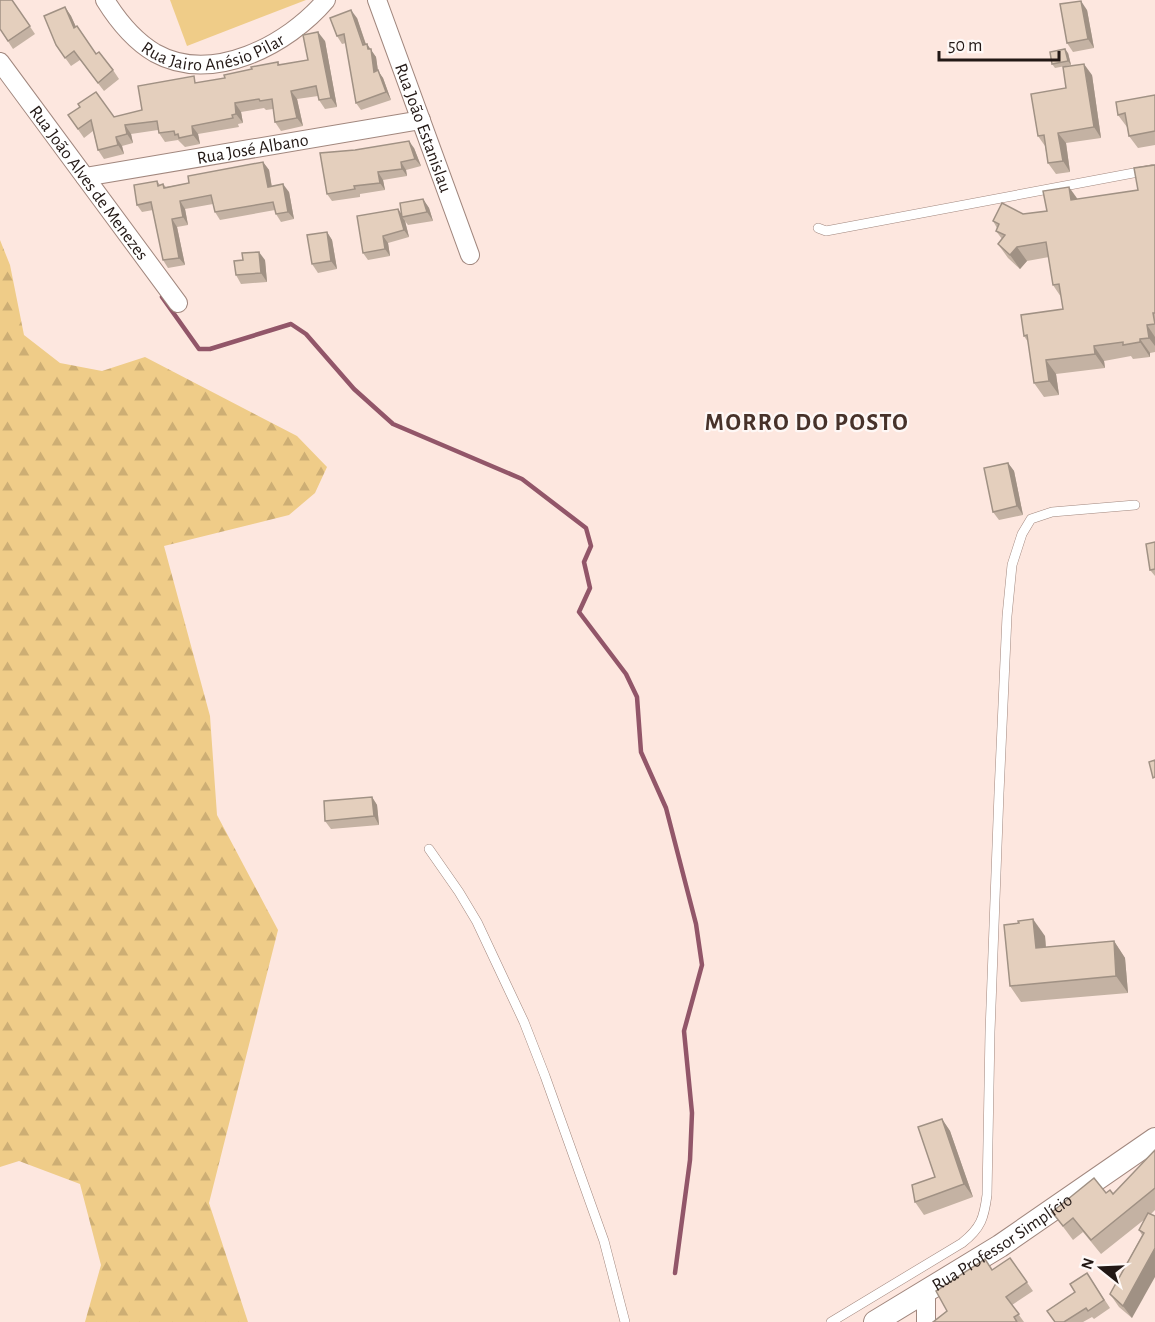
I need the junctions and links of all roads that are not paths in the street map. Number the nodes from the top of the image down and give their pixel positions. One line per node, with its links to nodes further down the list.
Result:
1 (105, 0): 2 (street, Rua Jairo Anésio Pilar)
2 (326, 0)
3 (377, 0): 5 (street, Rua João Estanislau)
4 (0, 62): 7 (street, Rua João Alves de Menezes)
5 (421, 120): 7 (street, Rua José Albano); 9 (street, Rua João Estanislau)
6 (1155, 169): 8 (lane)
7 (85, 177): 10 (street, Rua João Alves de Menezes)
8 (818, 228)
9 (470, 255)
10 (178, 303)
11 (1135, 505): 16 (lane)
12 (429, 849): 15 (lane)
13 (1155, 1139): 14 (street, Rua Professor Simplício)
14 (926, 1292): 17 (street, Rua Professor Simplício); 18 (street)
15 (625, 1322)
16 (831, 1322)
17 (875, 1322)
18 (926, 1322)

